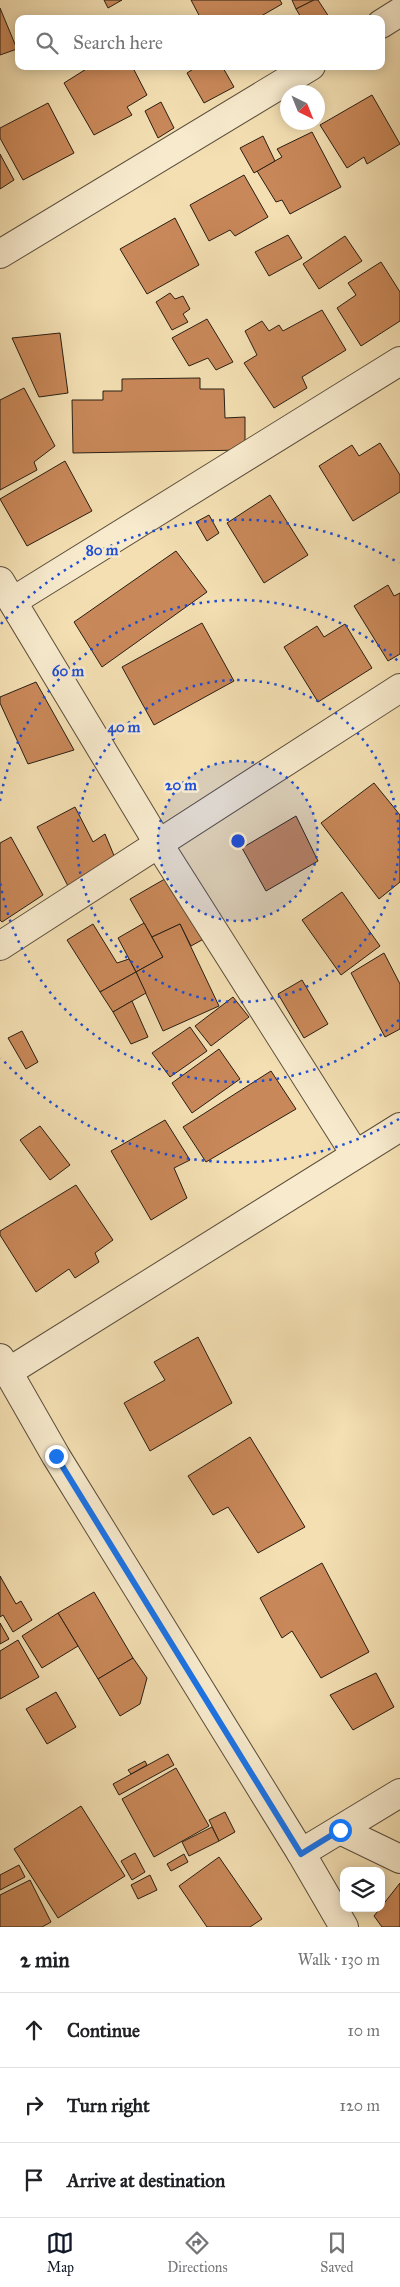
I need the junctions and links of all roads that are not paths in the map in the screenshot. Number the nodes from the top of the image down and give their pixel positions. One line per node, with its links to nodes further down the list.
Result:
1 (400, 12): 2 (street)
2 (385, 21)
3 (304, 70): 4 (street)
4 (0, 254)
5 (400, 361): 6 (street)
6 (6, 591): 8 (street)
7 (400, 688): 8 (street)
8 (158, 843): 9 (street); 11 (street)
9 (0, 946)
10 (400, 1127): 11 (street)
11 (355, 1154): 12 (street)
12 (4, 1365): 15 (street)
13 (400, 1793): 14 (street)
14 (340, 1830): 15 (street); 16 (street)
15 (301, 1854): 17 (street)
16 (400, 1859)
17 (342, 1927)

